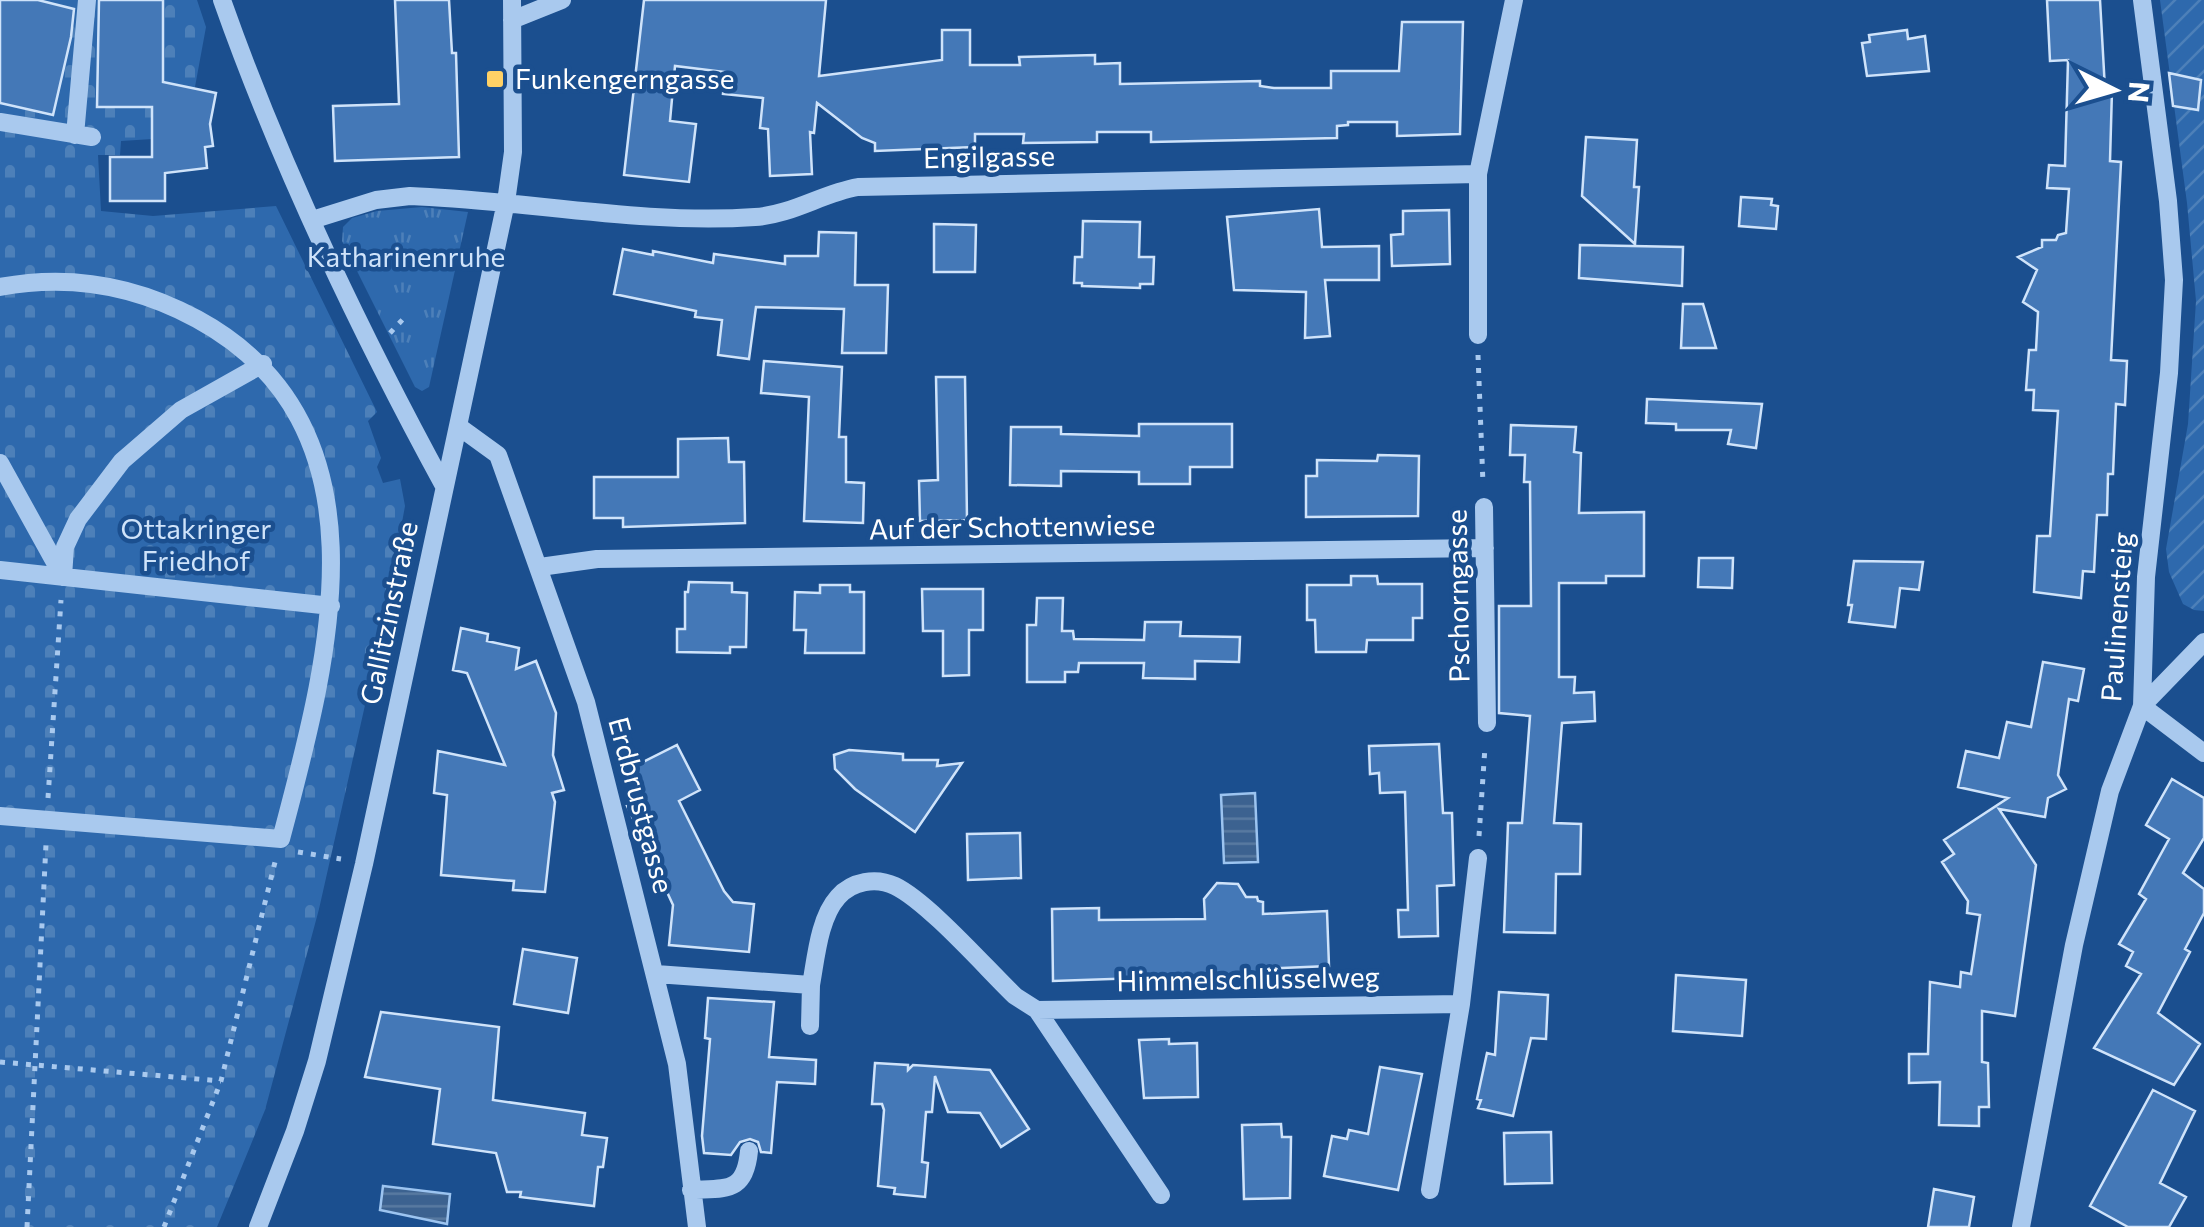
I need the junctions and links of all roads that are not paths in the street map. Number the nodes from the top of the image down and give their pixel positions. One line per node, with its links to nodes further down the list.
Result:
1 (87, 0): 8 (street)
2 (222, 0): 11 (street)
3 (512, 0): 7 (street, Gallitzinstraße)
4 (562, 0): 7 (street)
5 (1514, 0): 9 (street)
6 (2142, 0): 25 (street, Paulinensteig)
7 (512, 20): 10 (street, Gallitzinstraße)
8 (0, 122)
9 (1478, 174): 10 (street, Engilgasse); 13 (street)
10 (506, 202): 11 (street); 15 (street, Gallitzinstraße)
11 (312, 220): 17 (street)
12 (0, 286): 14 (street)
13 (1478, 335)
14 (262, 364): 22 (street); 23 (street)
15 (458, 426): 17 (street, Gallitzinstraße); 20 (street, Erdbrustgasse)
16 (0, 463): 22 (street)
17 (444, 486): 39 (street, Gallitzinstraße)
18 (1484, 507): 19 (street, Pschorngasse)
19 (1484, 548): 20 (street, Auf der Schottenwiese); 26 (street, Pschorngasse)
20 (540, 568): 30 (street, Erdbrustgasse)
21 (0, 570): 22 (street)
22 (63, 577): 23 (street)
23 (330, 606): 28 (street)
24 (2204, 642): 25 (street)
25 (2142, 706): 27 (street); 41 (street, Paulinensteig)
26 (1487, 723)
27 (2204, 753)
28 (0, 816)
29 (1478, 858): 32 (street)
30 (656, 974): 31 (street); 36 (street, Erdbrustgasse)
31 (811, 985): 33 (street); 34 (street)
32 (1460, 1004): 33 (street, Himmelschlüsselweg); 37 (street)
33 (1037, 1010): 38 (street)
34 (810, 1026)
35 (749, 1152): 36 (street)
36 (692, 1190): 40 (street, Erdbrustgasse)
37 (1430, 1190)
38 (1161, 1194)
39 (258, 1227)
40 (697, 1227)
41 (2021, 1227)

